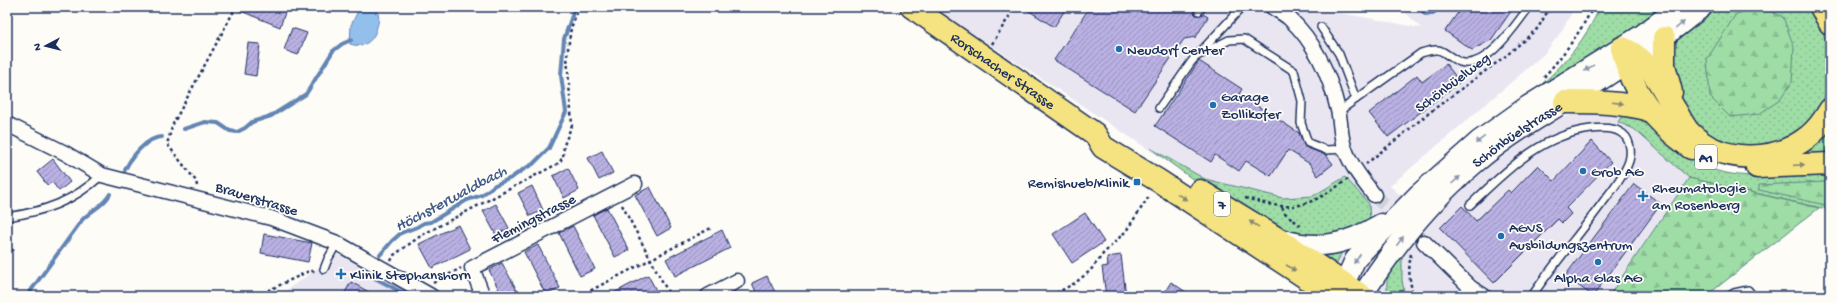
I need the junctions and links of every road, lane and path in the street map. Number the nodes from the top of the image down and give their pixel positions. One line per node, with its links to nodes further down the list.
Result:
1 (236, 7): 38 (path)
2 (579, 7): 53 (path)
3 (912, 7): 28 (main road, Rorschacher Strasse / 7)
4 (1015, 7): 16 (path)
5 (1242, 7): 18 (lane)
6 (1272, 7): 25 (street)
7 (1529, 7): 20 (lane)
8 (1550, 7): 31 (path, Schönbüelweg)
9 (1592, 7): 19 (path)
10 (1679, 7): 17 (main road, Schönbüelstrasse)
11 (1702, 7): 15 (main road, Schönbüelstrasse, one-way to 11)
12 (1821, 7): 13 (main road)
13 (1830, 23)
14 (1321, 27): 20 (lane)
15 (1664, 38): 17 (main road, Schönbüelstrasse); 27 (main road, A1)
16 (989, 48)
17 (1628, 56): 21 (main road, Schönbüelstrasse); 23 (main road, A1); 27 (main road, A1); 42 (main road, Schönbüelstrasse, one-way to 42)
18 (1195, 57): 22 (lane); 29 (lane)
19 (1543, 78)
20 (1356, 99): 25 (lane)
21 (1565, 102): 23 (main road, one-way to 23); 57 (main road, Schönbüelstrasse, one-way to 21)
22 (1159, 108)
23 (1650, 110): 30 (main road, A1, one-way to 30)
24 (1830, 110): 27 (main road, A1)
25 (1338, 112): 29 (street)
26 (7, 124): 32 (street, Brauerstrasse)
27 (1688, 131)
28 (1095, 134): 34 (main road, Rorschacher Strasse / 7); 46 (main road, Rorschacher Strasse / 7, one-way to 28)
29 (1345, 149): 37 (street)
30 (1830, 164)
31 (1363, 166)
32 (102, 175): 38 (street, Brauerstrasse); 43 (lane)
33 (1351, 176): 41 (path)
34 (1159, 181): 57 (main road, Rorschacher Strasse / 7, one-way to 57); 58 (path)
35 (635, 184): 36 (street, Flemingstrasse)
36 (616, 194): 51 (path); 52 (street, Flemingstrasse)
37 (1374, 195)
38 (197, 198): 48 (street, Brauerstrasse)
39 (1243, 198): 41 (path)
40 (1470, 205): 66 (lane)
41 (1282, 207): 45 (path)
42 (1400, 213): 46 (main road); 57 (main road, Schönbüelstrasse, one-way to 57)
43 (7, 217)
44 (711, 228): 51 (path)
45 (1305, 228)
46 (1278, 239): 57 (main road, Rorschacher Strasse / 7)
47 (1424, 242): 65 (street)
48 (337, 243): 53 (street, Brauerstrasse); 54 (lane)
49 (7, 246): 50 (path)
50 (14, 251)
51 (651, 259): 61 (path); 62 (path)
52 (472, 268): 56 (path); 60 (street)
53 (385, 269): 56 (street, Brauerstrasse)
54 (324, 270): 59 (path)
55 (737, 281): 63 (street)
56 (426, 293)
57 (1349, 294)
58 (1056, 295): 64 (path)
59 (257, 296)
60 (483, 296)
61 (580, 296)
62 (670, 296)
63 (708, 296)
64 (1051, 296)
65 (1484, 296)
66 (1532, 296)
67 (1729, 296): 68 (lane)
68 (1753, 296)

